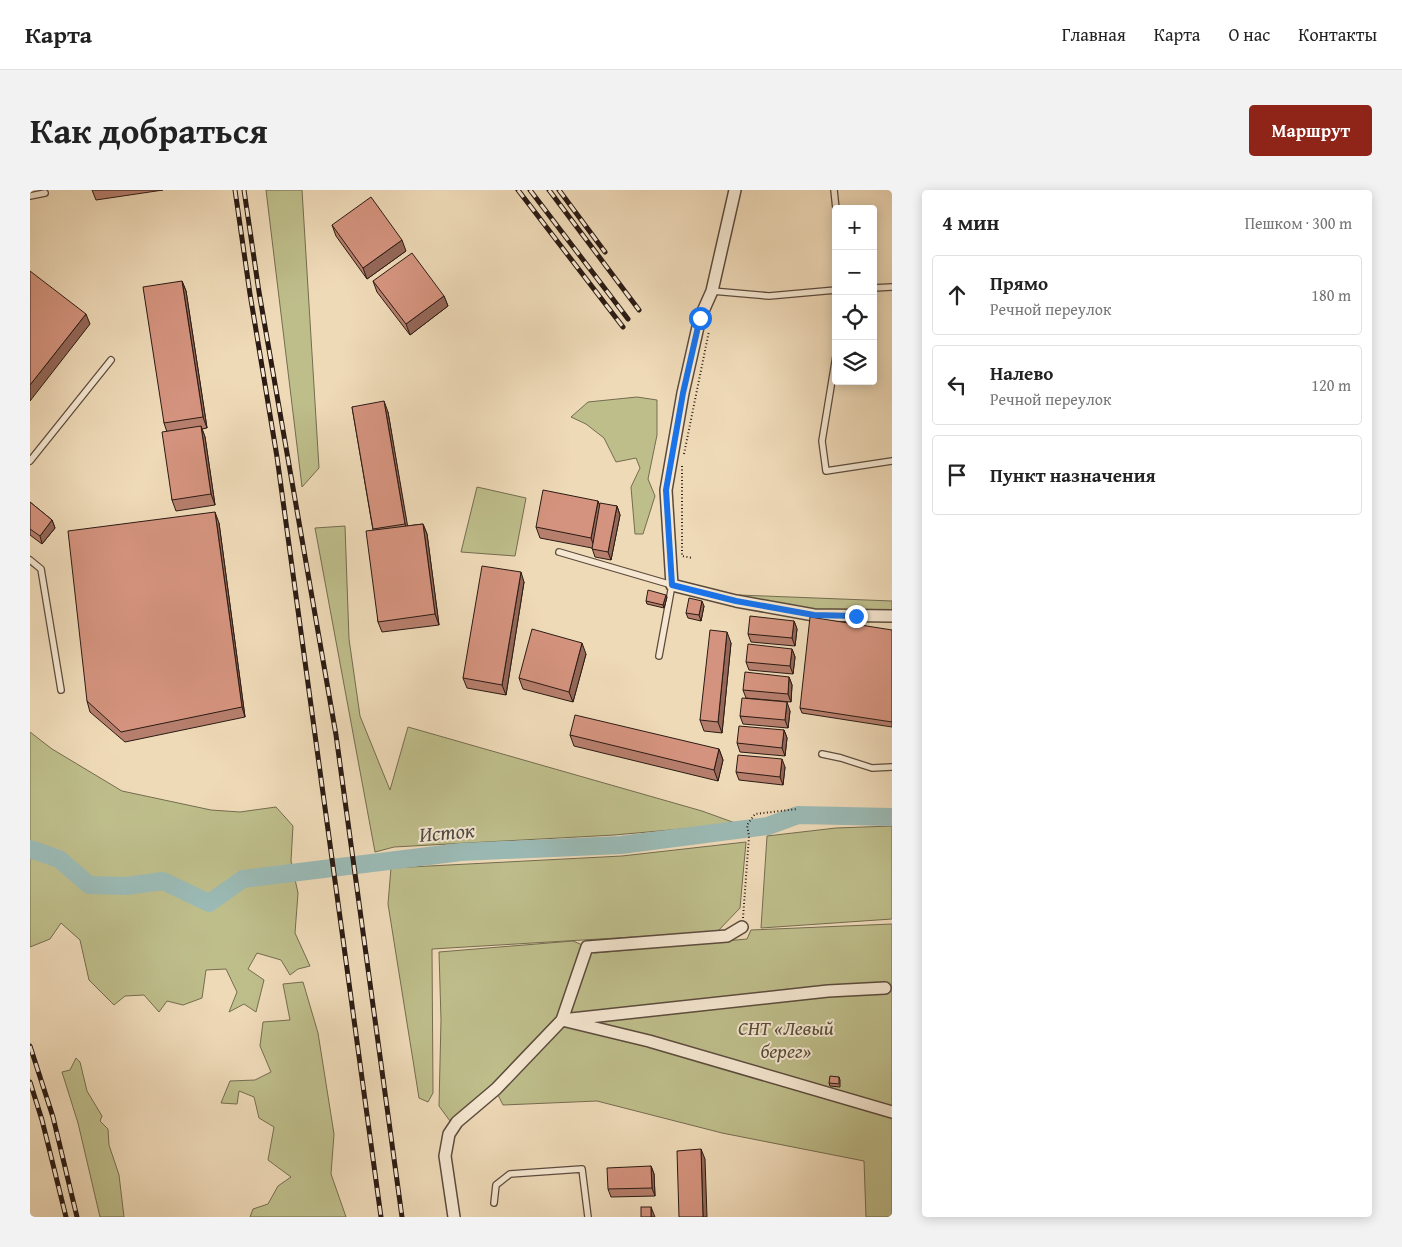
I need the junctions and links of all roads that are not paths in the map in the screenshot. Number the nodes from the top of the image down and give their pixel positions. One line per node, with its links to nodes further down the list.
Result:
1 (735, 190): 9 (street)
2 (834, 190): 5 (lane)
3 (44, 193): 4 (lane)
4 (30, 196)
5 (836, 205)
6 (892, 287): 7 (lane)
7 (877, 288)
8 (832, 290): 9 (lane)
9 (712, 291): 16 (street)
10 (111, 360): 12 (lane)
11 (832, 380): 13 (lane)
12 (30, 461)
13 (892, 461)
14 (559, 552): 16 (lane)
15 (30, 560): 19 (lane)
16 (672, 585): 17 (street); 18 (lane)
17 (892, 616)
18 (659, 656)
19 (61, 690)
20 (822, 754): 21 (lane)
21 (892, 768)
22 (742, 927): 24 (street)
23 (885, 988): 24 (street)
24 (562, 1020): 25 (street); 27 (street)
25 (892, 1112)
26 (494, 1203): 28 (lane)
27 (454, 1217)
28 (588, 1217)

